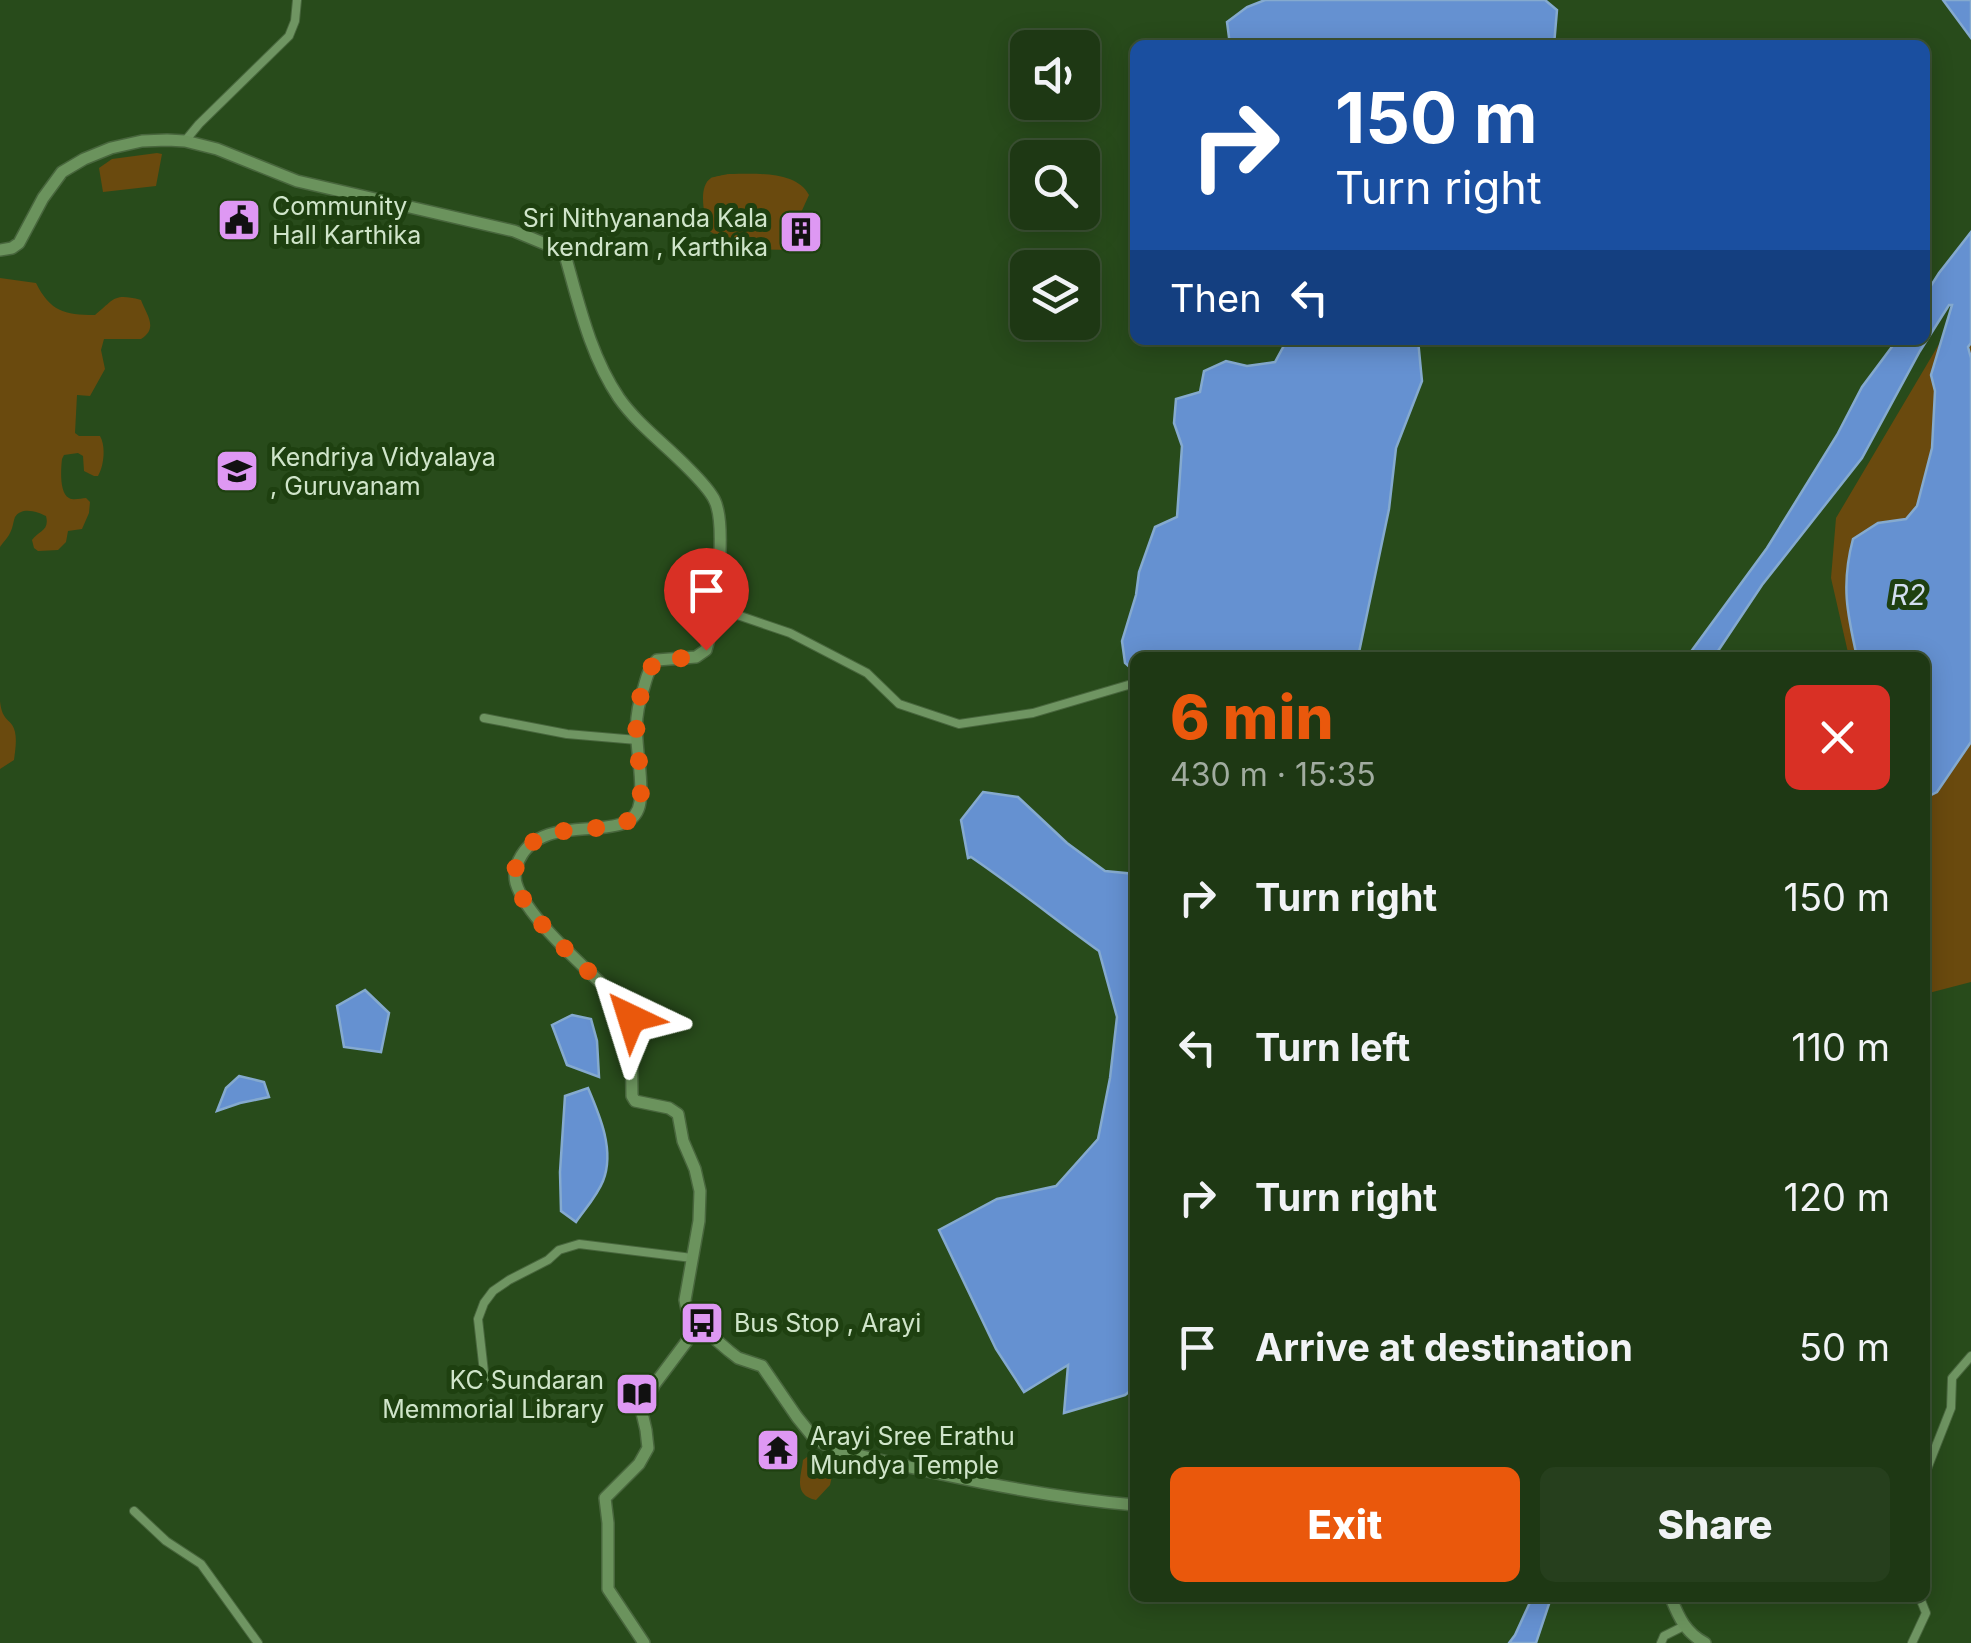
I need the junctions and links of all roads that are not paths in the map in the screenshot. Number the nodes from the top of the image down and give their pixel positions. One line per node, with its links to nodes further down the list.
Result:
1 (297, 0): 2 (street)
2 (185, 141): 3 (main road); 4 (main road)
3 (0, 250)
4 (714, 607): 5 (street); 7 (main road)
5 (1130, 684)
6 (484, 718): 7 (street)
7 (636, 740): 8 (main road)
8 (692, 1258): 9 (main road); 11 (street)
9 (694, 1321): 13 (main road); 19 (main road)
10 (1971, 1356): 12 (street)
11 (484, 1381)
12 (1930, 1461)
13 (1130, 1504)
14 (134, 1511): 18 (street)
15 (1673, 1602): 17 (main road)
16 (1922, 1602): 22 (street)
17 (1684, 1626): 20 (street); 21 (main road)
18 (258, 1643)
19 (644, 1643)
20 (1661, 1643)
21 (1705, 1643)
22 (1912, 1643)

